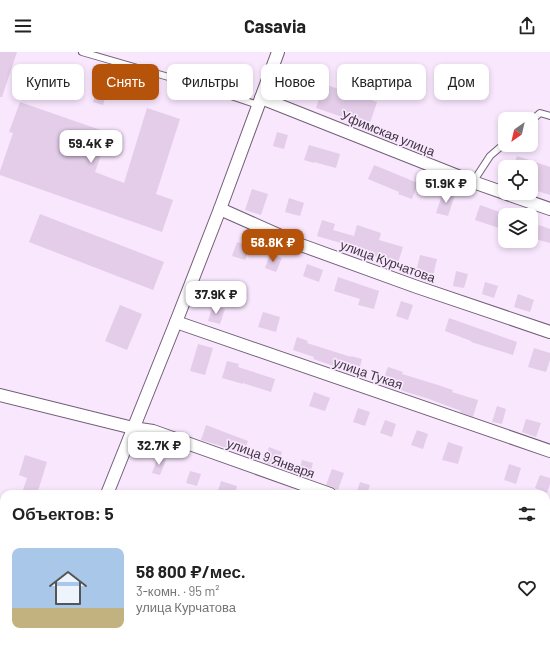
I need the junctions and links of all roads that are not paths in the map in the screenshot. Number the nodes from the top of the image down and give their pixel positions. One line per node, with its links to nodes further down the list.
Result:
1 (82, 52): 3 (lane)
2 (278, 52): 3 (street)
3 (259, 101): 7 (street, Уфимская улица); 8 (street)
4 (538, 114): 5 (lane)
5 (550, 116)
6 (498, 149): 7 (lane)
7 (474, 182): 9 (street, Уфимская улица)
8 (220, 209): 10 (street); 11 (street, улица Курчатова)
9 (550, 209)
10 (176, 322): 13 (street); 14 (street, улица Тукая)
11 (550, 332)
12 (0, 395): 13 (street, улица 9 Января)
13 (133, 428): 15 (street); 16 (street, улица 9 Января)
14 (550, 451)
15 (109, 490)
16 (319, 490)

